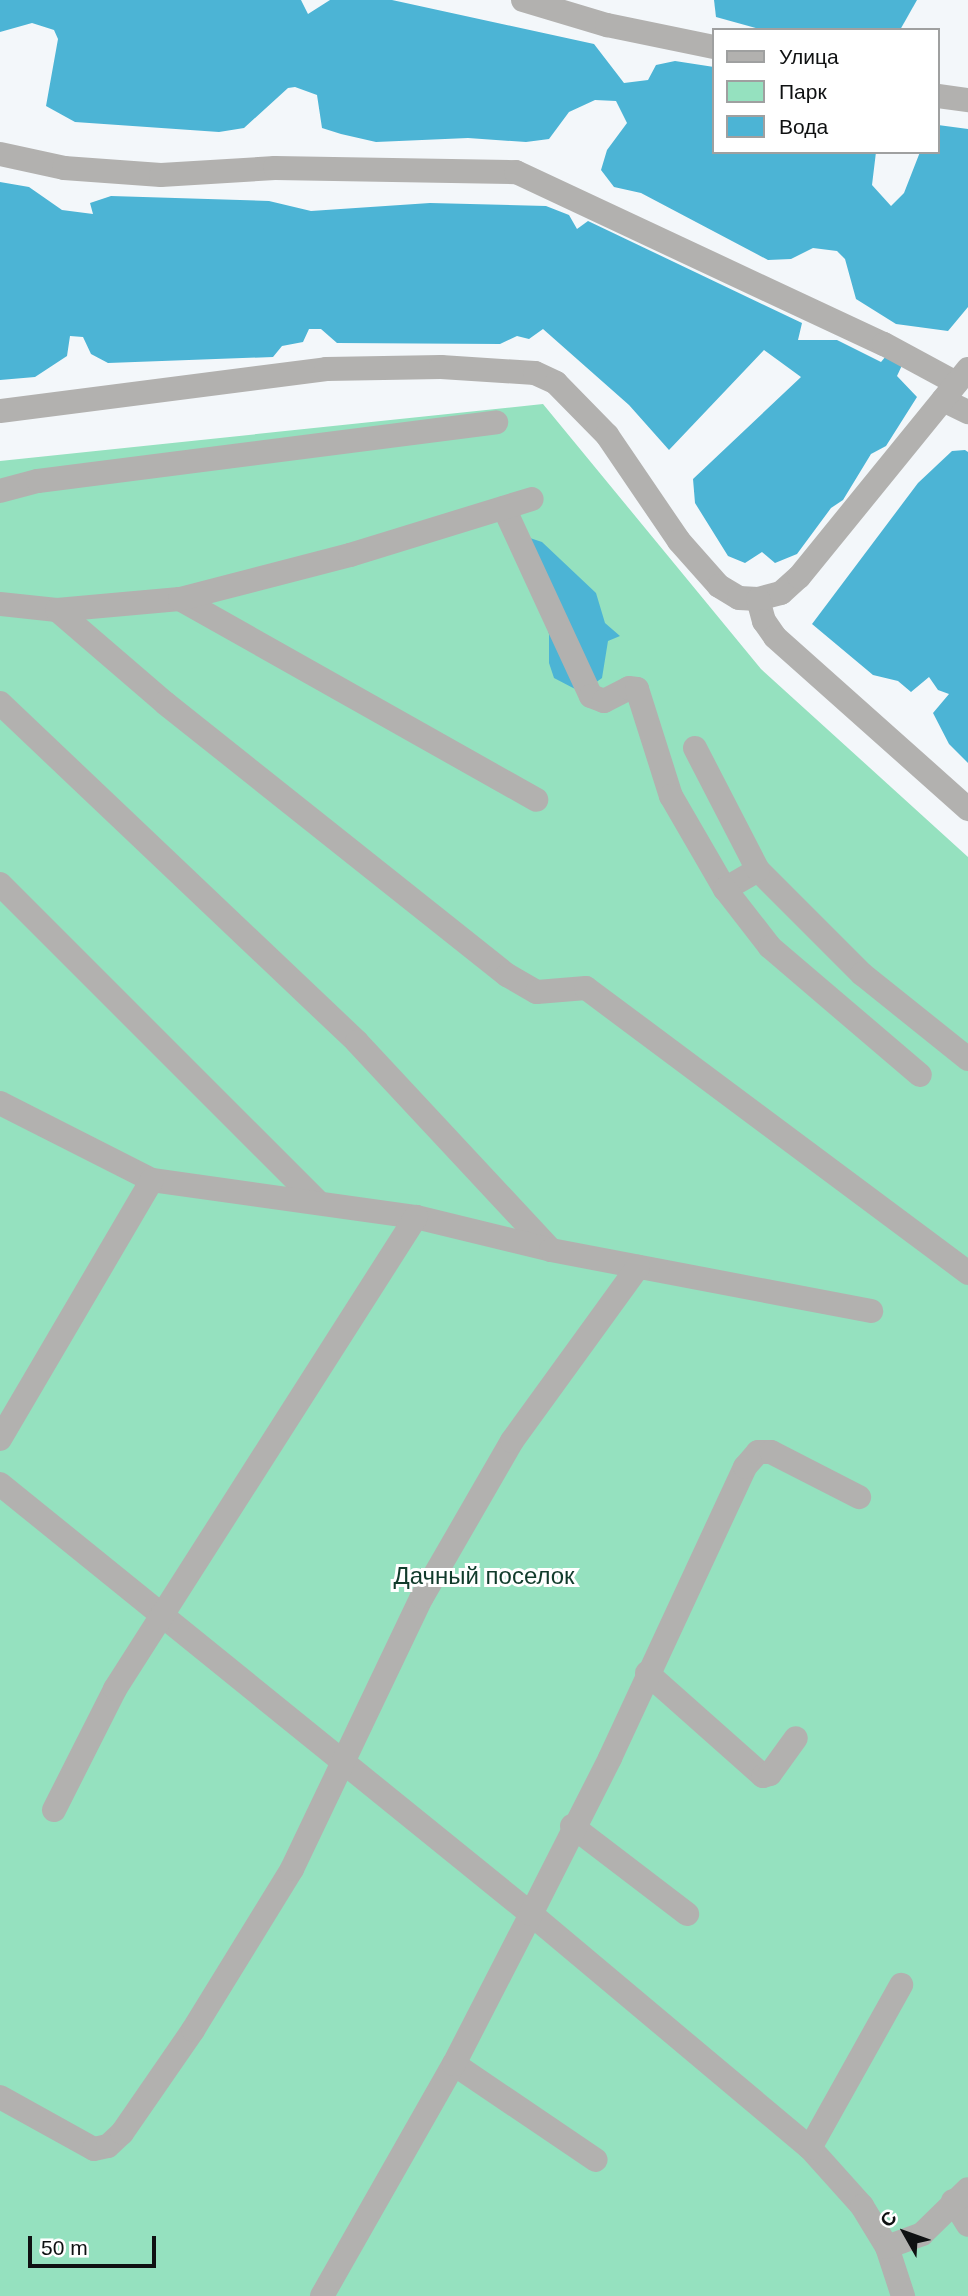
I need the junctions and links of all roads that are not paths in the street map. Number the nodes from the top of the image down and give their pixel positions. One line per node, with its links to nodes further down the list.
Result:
1 (523, 0): 2 (street)
2 (712, 47)
3 (940, 96): 4 (street)
4 (968, 100)
5 (0, 154): 6 (street)
6 (956, 384): 8 (street); 14 (street)
7 (0, 411): 14 (street)
8 (968, 411)
9 (496, 422): 10 (street)
10 (0, 491)
11 (532, 499): 12 (street)
12 (504, 508): 13 (street); 23 (street)
13 (180, 599): 16 (street); 19 (street)
14 (758, 599): 20 (street)
15 (0, 604): 16 (street)
16 (57, 610): 32 (street)
17 (0, 703): 30 (street)
18 (695, 748): 21 (street)
19 (536, 800)
20 (968, 809)
21 (758, 870): 23 (street); 24 (street)
22 (0, 884): 28 (street)
23 (725, 889): 25 (street)
24 (968, 1059)
25 (920, 1075)
26 (0, 1103): 27 (street)
27 (152, 1180): 28 (street); 34 (street)
28 (317, 1201): 29 (street)
29 (416, 1217): 30 (street); 37 (street)
30 (551, 1250): 31 (street)
31 (638, 1267): 33 (street); 40 (street)
32 (968, 1273)
33 (871, 1311)
34 (0, 1438)
35 (0, 1484): 37 (street)
36 (859, 1497): 38 (street)
37 (162, 1614): 40 (street); 41 (street)
38 (648, 1673): 39 (street); 42 (street)
39 (796, 1738)
40 (343, 1764): 43 (street); 47 (street)
41 (54, 1810)
42 (572, 1826): 43 (street); 44 (street)
43 (531, 1914): 46 (street); 48 (street)
44 (687, 1914)
45 (901, 1985): 48 (street)
46 (454, 2064): 49 (street); 53 (street)
47 (0, 2097)
48 (810, 2148): 52 (street)
49 (596, 2160)
50 (960, 2195): 51 (street); 52 (street)
51 (968, 2225)
52 (887, 2247): 54 (street)
53 (323, 2296)
54 (903, 2296)

